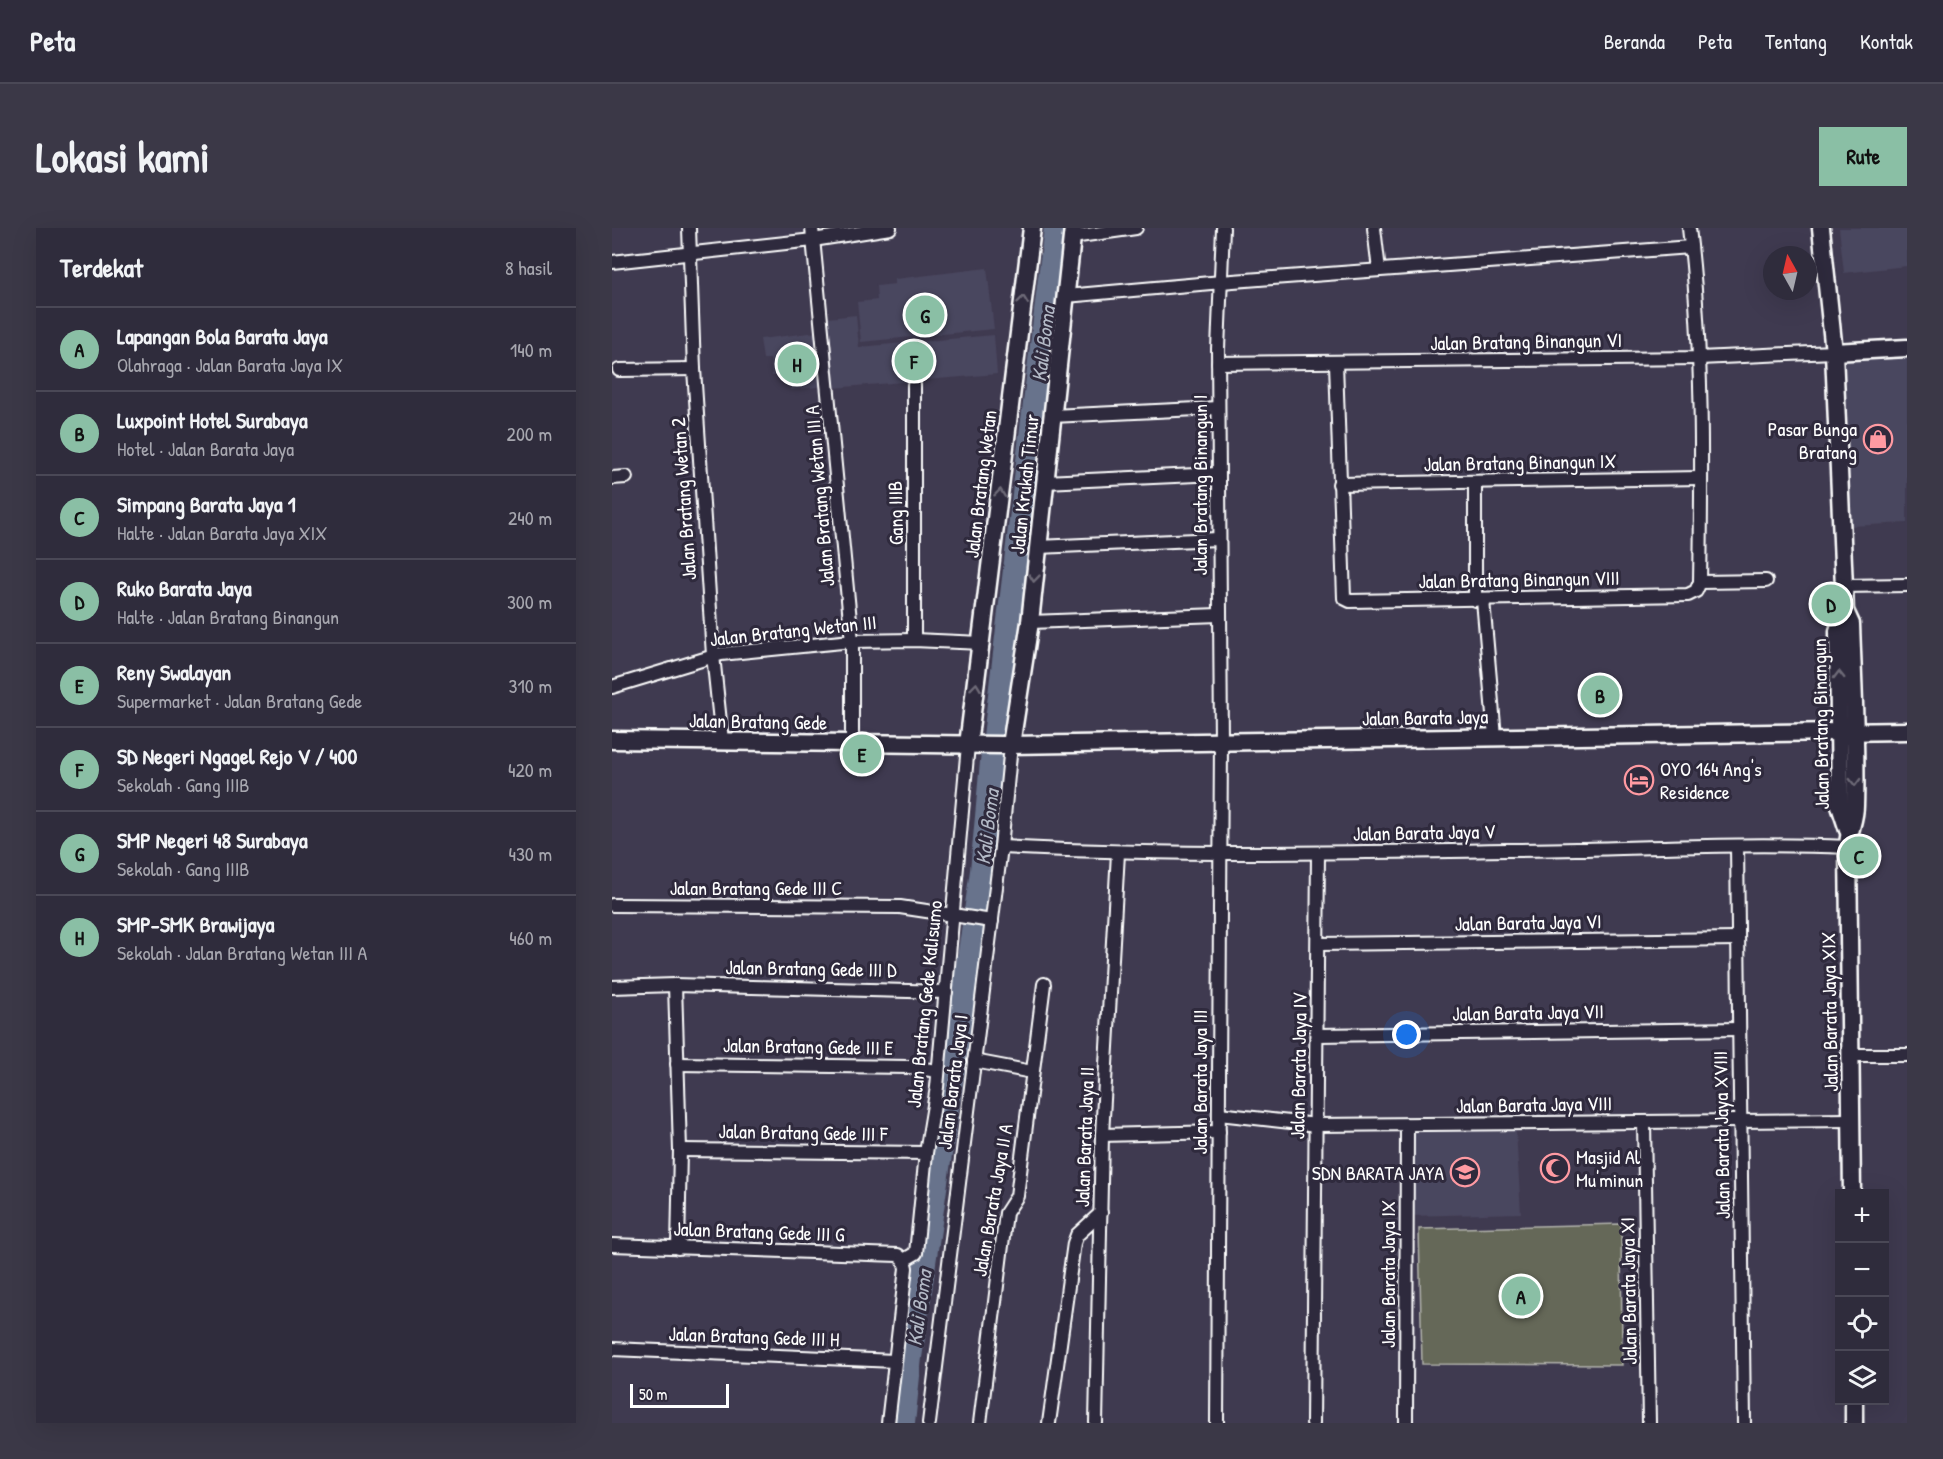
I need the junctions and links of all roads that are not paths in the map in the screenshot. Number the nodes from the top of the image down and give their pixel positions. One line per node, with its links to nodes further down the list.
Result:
1 (689, 228): 12 (street, Jalan Bratang Wetan 2)
2 (888, 228): 10 (street)
3 (1032, 228): 45 (street, Jalan Bratang Wetan, one-way to 3)
4 (1136, 228): 9 (street)
5 (1223, 228): 15 (street, Jalan Bratang Binangun I)
6 (1374, 228): 14 (street)
7 (1689, 228): 11 (street)
8 (1821, 228): 18 (street, Jalan Bratang Binangun)
9 (1073, 232): 16 (street, Jalan Krukah Timur)
10 (812, 234): 12 (street); 44 (street, Jalan Bratang Wetan III A)
11 (1691, 247): 14 (street); 19 (street)
12 (688, 254): 13 (street); 22 (street, Jalan Bratang Wetan 2)
13 (612, 262)
14 (1379, 270): 15 (street)
15 (1220, 282): 16 (street); 20 (street, Jalan Bratang Binangun I)
16 (1066, 296): 26 (street, Jalan Krukah Timur)
17 (1907, 348): 18 (street)
18 (1834, 352): 19 (street, Jalan Bratang Binangun VI); 39 (street, Jalan Bratang Binangun)
19 (1699, 358): 21 (street, Jalan Bratang Binangun VI); 30 (street)
20 (1218, 363): 21 (street, Jalan Bratang Binangun VI); 25 (street, Jalan Bratang Binangun I)
21 (1336, 363): 33 (street, Jalan Bratang Binangun VIII)
22 (694, 369): 23 (street); 46 (street, Jalan Bratang Wetan 2)
23 (619, 370)
24 (914, 385): 43 (street, Gang IIIB)
25 (1218, 408): 26 (street); 27 (street, Jalan Bratang Binangun I)
26 (1052, 416): 31 (street, Jalan Krukah Timur)
27 (1218, 474): 31 (street); 34 (street, Jalan Bratang Binangun I)
28 (626, 477): 29 (street)
29 (612, 478)
30 (1701, 478): 32 (street, Jalan Bratang Binangun IX); 37 (street)
31 (1045, 482): 35 (street, Jalan Krukah Timur)
32 (1475, 482): 33 (street, Jalan Bratang Binangun IX); 40 (street)
33 (1339, 484): 40 (street, Jalan Bratang Binangun VIII)
34 (1218, 539): 35 (street); 41 (street, Jalan Bratang Binangun I)
35 (1038, 547): 42 (street, Jalan Krukah Timur, one-way to 42)
36 (1766, 581): 37 (street)
37 (1700, 582): 40 (street, Jalan Bratang Binangun VIII)
38 (1907, 585): 39 (street)
39 (1843, 586): 49 (street, Jalan Bratang Binangun)
40 (1479, 600): 50 (street)
41 (1219, 615): 42 (street); 53 (street, Jalan Bratang Binangun I)
42 (1030, 622): 56 (street, Jalan Krukah Timur)
43 (914, 640): 44 (street, Jalan Bratang Wetan III); 45 (street, Jalan Bratang Wetan III)
44 (852, 641): 46 (street, Jalan Bratang Wetan III); 54 (street, Jalan Bratang Wetan III A)
45 (982, 643): 55 (street, Jalan Bratang Wetan, one-way to 45)
46 (713, 655): 47 (street, Jalan Bratang Wetan III); 52 (street, Jalan Bratang Wetan 2)
47 (612, 687)
48 (1907, 731): 49 (street, Jalan Barata Jaya)
49 (1847, 733): 50 (street, Jalan Barata Jaya); 57 (street, Jalan Bratang Binangun)
50 (1495, 737): 53 (street, Jalan Barata Jaya)
51 (612, 740): 52 (street, Jalan Bratang Gede)
52 (722, 741): 54 (street, Jalan Bratang Gede)
53 (1221, 741): 56 (street, Jalan Barata Jaya); 62 (street, Jalan Barata Jaya III)
54 (852, 744): 55 (street, Jalan Bratang Gede)
55 (971, 745): 56 (street, Jalan Bratang Gede); 64 (street, Jalan Bratang Gede Kalisumo)
56 (1006, 745): 59 (street, Jalan Barata Jaya I)
57 (1848, 838): 58 (street, Jalan Barata Jaya V); 74 (street, Jalan Barata Jaya XIX)
58 (1737, 846): 61 (street, Jalan Barata Jaya V); 66 (street, Jalan Barata Jaya XVIII)
59 (1001, 847): 60 (street, Jalan Barata Jaya V); 65 (street, Jalan Barata Jaya I)
60 (1118, 853): 62 (street, Jalan Barata Jaya V); 87 (street, Jalan Barata Jaya II)
61 (1318, 853): 62 (street, Jalan Barata Jaya V); 67 (street, Jalan Barata Jaya IV)
62 (1219, 854): 80 (street, Jalan Barata Jaya III)
63 (612, 905): 64 (street, Jalan Bratang Gede III C)
64 (958, 915): 65 (street, Jalan Bratang Gede III C); 71 (street, Jalan Bratang Gede Kalisumo)
65 (987, 920): 76 (street, Jalan Barata Jaya I)
66 (1738, 939): 67 (street, Jalan Barata Jaya VI); 72 (street, Jalan Barata Jaya XVIII)
67 (1319, 944): 73 (street, Jalan Barata Jaya IV)
68 (1044, 984): 79 (street, Jalan Barata Jaya II A)
69 (675, 985): 70 (street, Jalan Bratang Gede III D); 71 (street, Jalan Bratang Gede III D); 77 (street)
70 (612, 987)
71 (946, 992): 78 (street, Jalan Bratang Gede Kalisumo)
72 (1739, 1029): 73 (street, Jalan Barata Jaya VII); 82 (street, Jalan Barata Jaya XVIII)
73 (1318, 1035): 84 (street, Jalan Barata Jaya IV)
74 (1852, 1054): 75 (street); 81 (street, Jalan Barata Jaya XIX)
75 (1907, 1054)
76 (974, 1061): 79 (street); 99 (street, Jalan Barata Jaya I)
77 (677, 1064): 78 (street, Jalan Bratang Gede III E); 88 (street)
78 (938, 1071): 89 (street, Jalan Bratang Gede Kalisumo)
79 (1032, 1072): 100 (street, Jalan Barata Jaya II A)
80 (1219, 1114): 84 (street, Jalan Barata Jaya VIII); 86 (street, Jalan Barata Jaya III)
81 (1851, 1120): 82 (street, Jalan Barata Jaya VIII); 90 (street, Jalan Barata Jaya XIX)
82 (1740, 1121): 83 (street, Jalan Barata Jaya VIII); 107 (street, Jalan Barata Jaya XVIII)
83 (1644, 1122): 85 (street, Jalan Barata Jaya VIII); 106 (street, Jalan Barata Jaya XI)
84 (1317, 1125): 85 (street, Jalan Barata Jaya VIII); 104 (street, Jalan Barata Jaya IV)
85 (1407, 1125): 105 (street, Jalan Barata Jaya IX)
86 (1219, 1131): 87 (street); 103 (street, Jalan Barata Jaya III)
87 (1102, 1135): 91 (street, Jalan Barata Jaya II)
88 (680, 1150): 89 (street, Jalan Bratang Gede III F); 93 (street)
89 (926, 1153): 94 (street, Jalan Bratang Gede Kalisumo)
90 (1852, 1189)
91 (1101, 1213): 101 (street); 102 (street, Jalan Barata Jaya II)
92 (612, 1245): 93 (street, Jalan Bratang Gede III G)
93 (678, 1248): 94 (street, Jalan Bratang Gede III G)
94 (904, 1260): 96 (street)
95 (612, 1349): 96 (street, Jalan Bratang Gede III H)
96 (895, 1362): 98 (street)
97 (1854, 1405): 108 (street)
98 (888, 1423)
99 (929, 1423)
100 (981, 1423)
101 (1049, 1423)
102 (1096, 1423)
103 (1217, 1423)
104 (1313, 1423)
105 (1406, 1423)
106 (1649, 1423)
107 (1744, 1423)
108 (1854, 1423)

